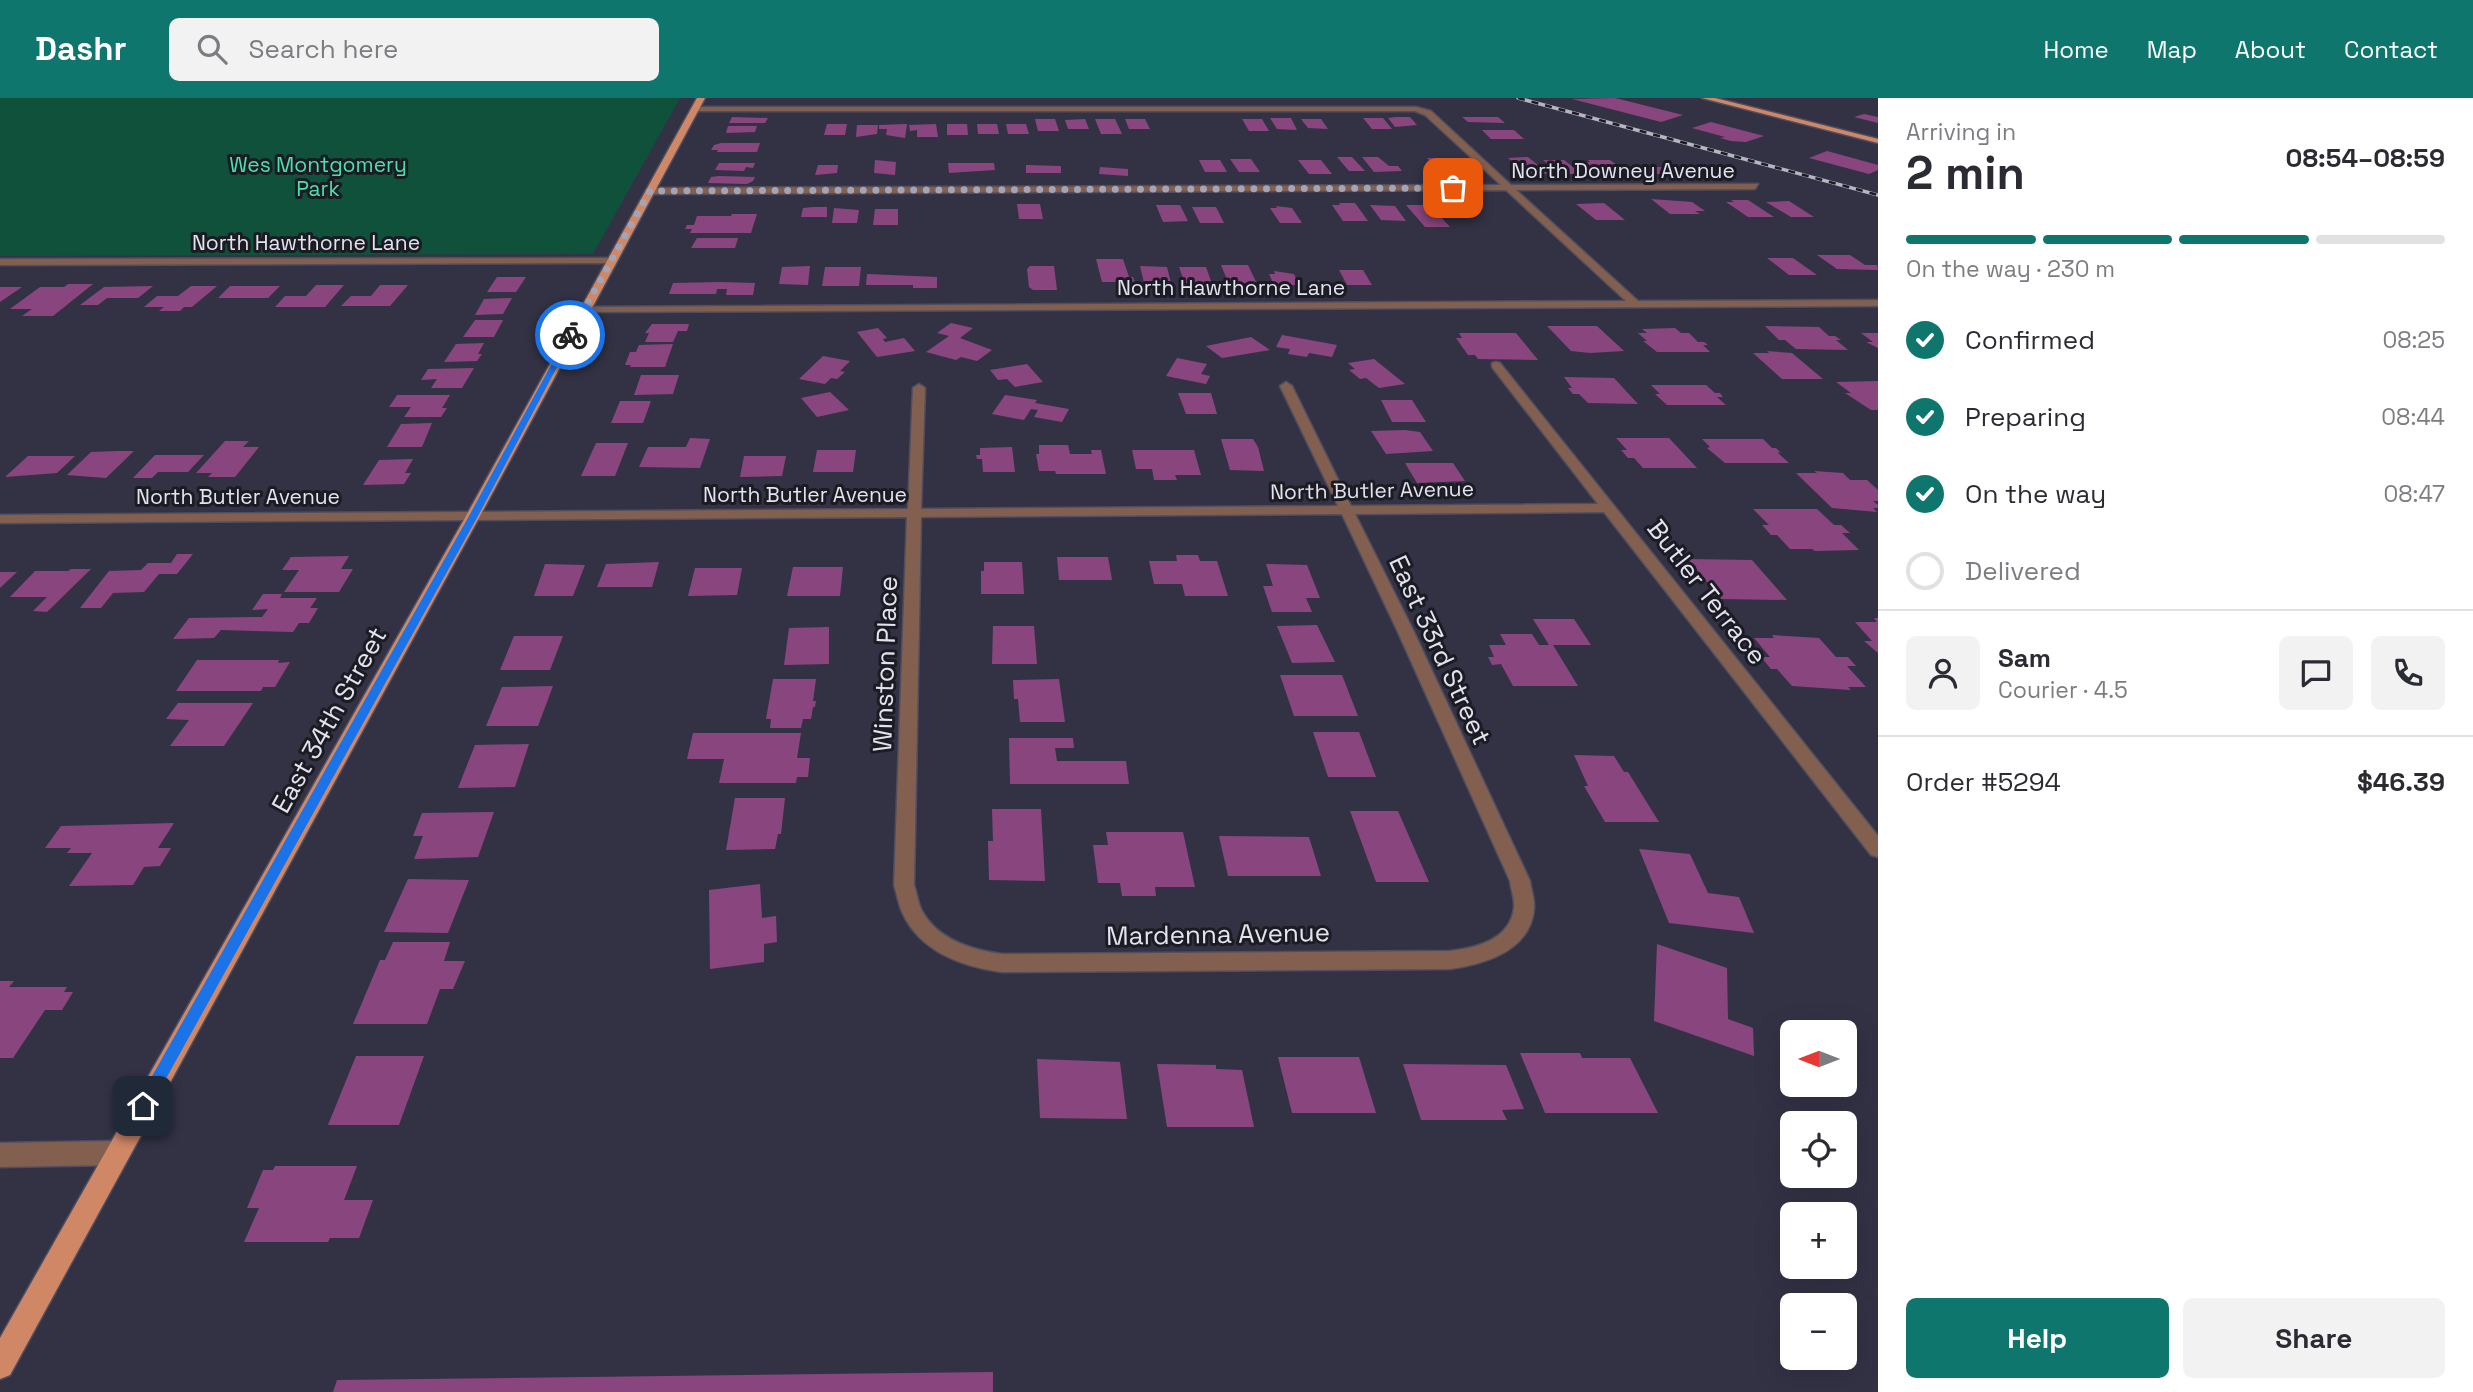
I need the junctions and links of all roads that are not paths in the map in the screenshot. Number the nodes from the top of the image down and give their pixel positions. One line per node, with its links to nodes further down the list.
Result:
1 (1706, 98): 3 (main road)
2 (698, 104): 5 (street); 6 (main road, East 34th Street)
3 (1878, 141)
4 (1755, 186): 5 (street, North Downey Avenue)
5 (1508, 188): 6 (street, North Downey Avenue); 10 (street)
6 (650, 191): 7 (main road, East 34th Street)
7 (613, 260): 8 (street, North Hawthorne Lane); 11 (main road, East 34th Street)
8 (0, 262)
9 (1878, 303): 10 (street, North Hawthorne Lane)
10 (1635, 304): 11 (street, North Hawthorne Lane)
11 (584, 310): 18 (main road, East 34th Street)
12 (1496, 365): 15 (street, Butler Terrace)
13 (1286, 386): 16 (street, East 33rd Street)
14 (919, 388): 17 (street, Winston Place)
15 (1610, 508): 16 (street, North Butler Avenue); 20 (street, Butler Terrace)
16 (1348, 511): 17 (street, North Butler Avenue); 23 (street, East 33rd Street)
17 (915, 515): 18 (street, North Butler Avenue); 22 (street, Winston Place)
18 (473, 516): 19 (street, North Butler Avenue); 24 (main road, East 34th Street)
19 (0, 519)
20 (1871, 832): 21 (street, Butler Terrace)
21 (1878, 850)
22 (929, 933): 23 (street, Mardenna Avenue)
23 (1511, 937)
24 (117, 1153): 25 (street); 26 (main road, East 34th Street)
25 (0, 1155)
26 (0, 1365)

